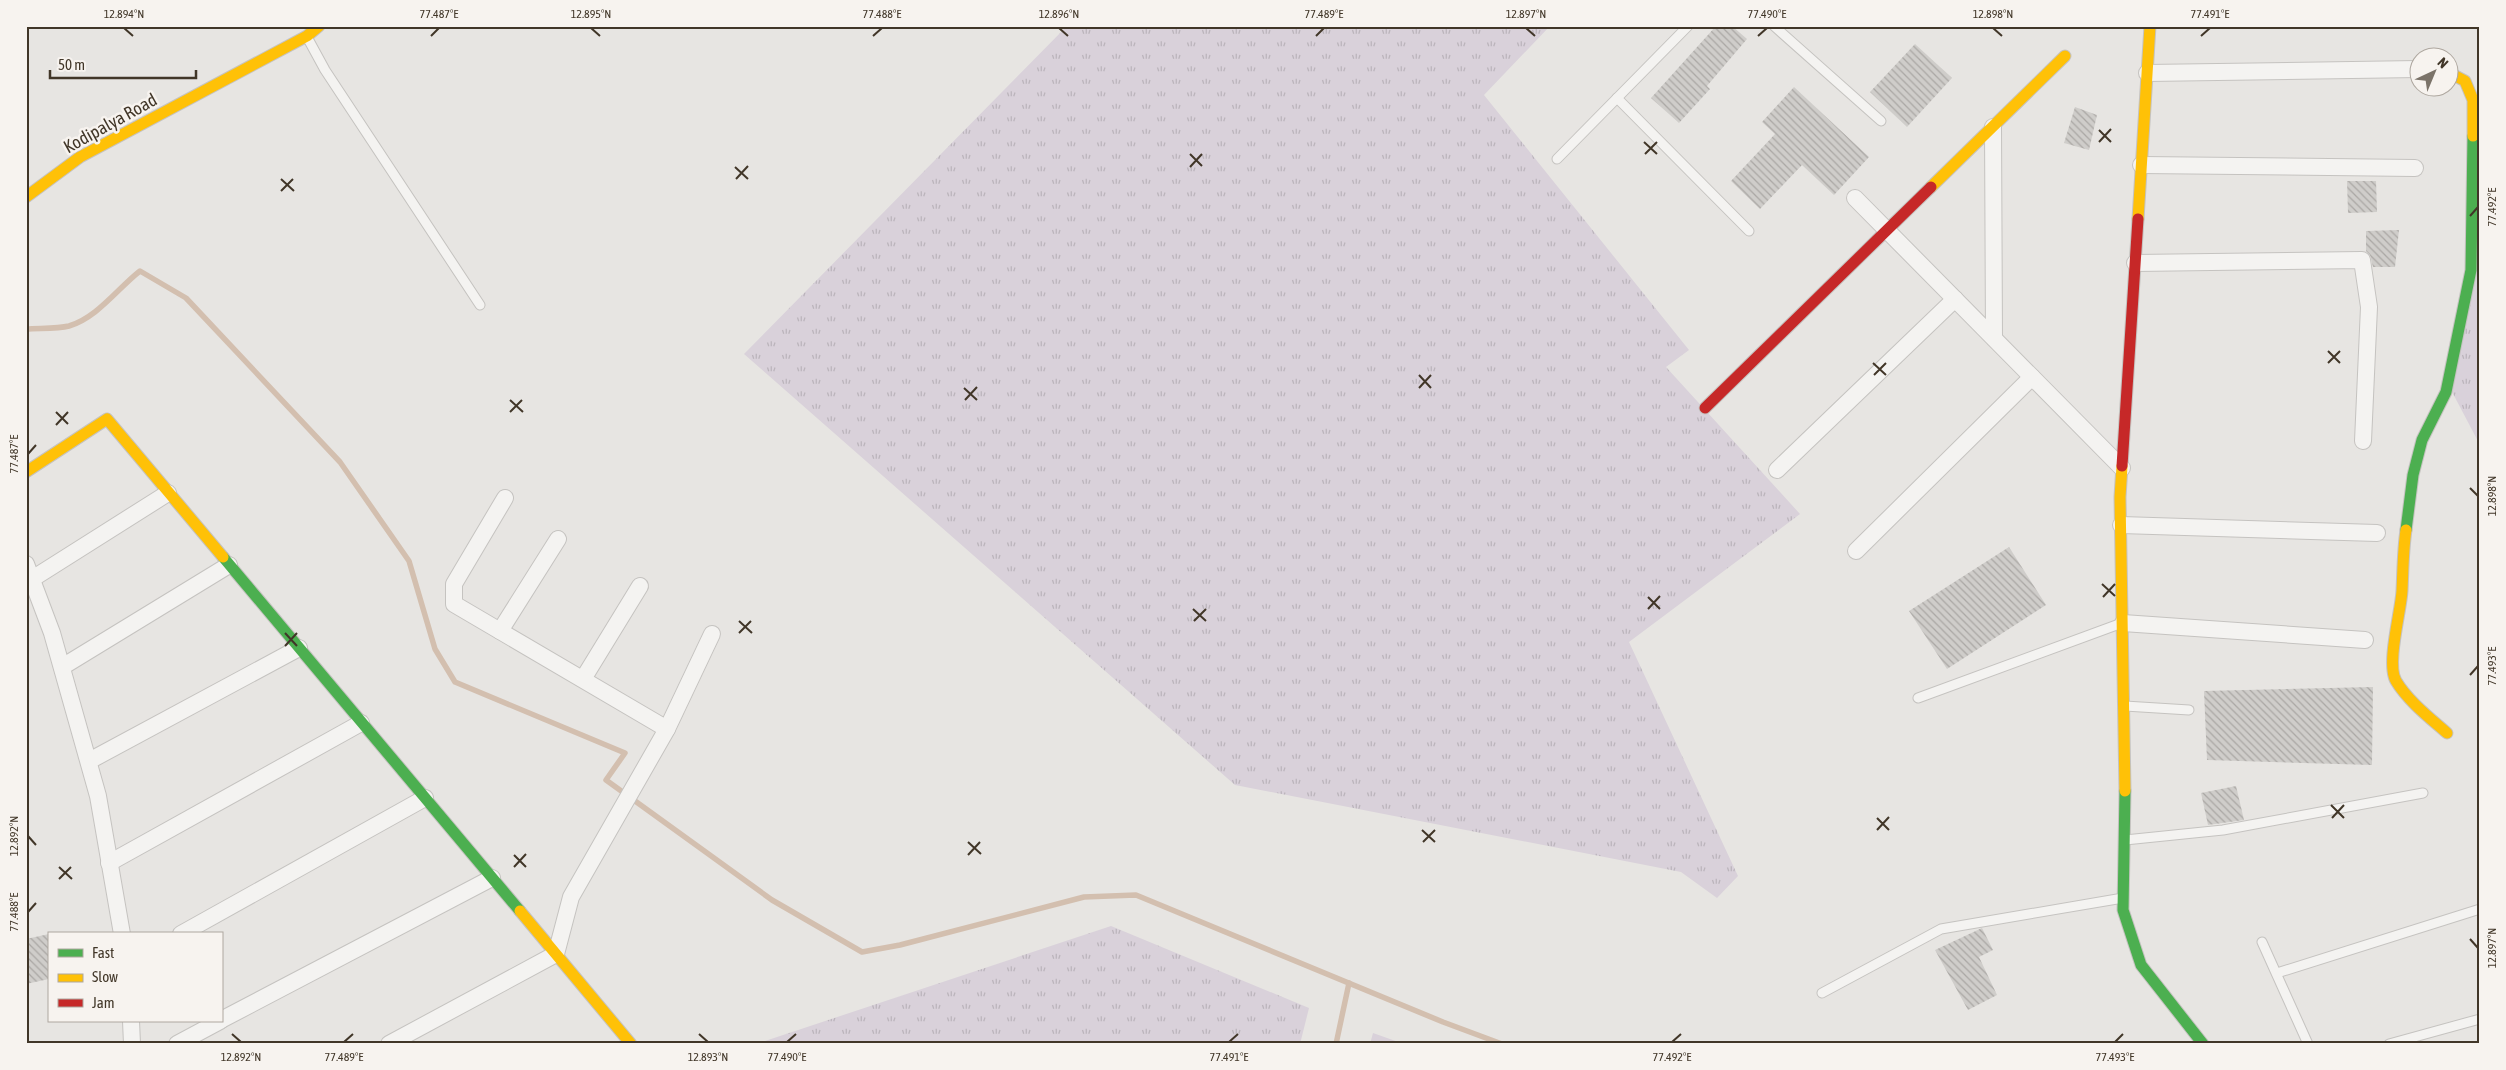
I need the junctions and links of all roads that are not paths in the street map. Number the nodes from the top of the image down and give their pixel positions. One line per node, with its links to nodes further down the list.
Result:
1 (319, 26): 5 (street, Kodipalya Road)
2 (1688, 26): 10 (lane)
3 (1774, 26): 11 (lane)
4 (2150, 26): 8 (street)
5 (306, 36): 16 (street, Kodipalya Road); 22 (lane)
6 (2065, 56): 12 (street)
7 (2408, 69): 8 (street)
8 (2147, 73): 14 (street)
9 (2458, 77): 52 (street)
10 (1617, 98): 13 (lane); 19 (lane)
11 (1881, 121)
12 (1993, 126): 18 (street); 23 (street)
13 (1557, 159)
14 (2141, 165): 15 (street); 20 (street)
15 (2415, 168)
16 (26, 197)
17 (1855, 198): 18 (street)
18 (1887, 230): 21 (street); 25 (street)
19 (1749, 231)
20 (2135, 263): 26 (street); 27 (street)
21 (1954, 298): 23 (street); 28 (street)
22 (480, 305)
23 (1994, 338): 24 (street)
24 (2032, 377): 27 (street); 35 (street)
25 (1705, 408)
26 (2363, 441)
27 (2122, 468): 32 (street)
28 (1777, 470)
29 (26, 472): 30 (street)
30 (168, 492): 37 (street); 38 (street)
31 (505, 498): 41 (street)
32 (2121, 525): 33 (street); 40 (street)
33 (2377, 533)
34 (558, 539): 41 (street)
35 (1856, 551)
36 (26, 564): 38 (street)
37 (229, 565): 44 (street); 45 (street)
38 (32, 579): 45 (street)
39 (640, 586): 46 (street)
40 (2123, 623): 43 (street); 47 (lane); 48 (street)
41 (500, 631): 46 (street)
42 (712, 634): 51 (street)
43 (2365, 640)
44 (299, 648): 50 (street); 53 (street)
45 (62, 667): 53 (street)
46 (582, 679): 51 (street)
47 (1918, 698)
48 (2124, 706): 49 (lane); 56 (street)
49 (2189, 710)
50 (362, 723): 55 (street); 57 (street)
51 (667, 729): 64 (street)
52 (2447, 733)
53 (89, 761): 57 (street)
54 (2423, 794): 56 (lane)
55 (425, 798): 58 (street); 62 (street)
56 (2124, 840): 59 (street)
57 (109, 863): 61 (street)
58 (492, 878): 64 (street); 68 (street)
59 (2123, 898): 66 (lane); 75 (street)
60 (2480, 909): 65 (lane)
61 (122, 932)
62 (185, 932)
63 (2262, 942): 65 (lane)
64 (556, 954): 73 (street); 74 (street)
65 (2277, 973): 76 (lane)
66 (1822, 992)
67 (2480, 1019): 77 (lane)
68 (222, 1020)
69 (131, 1022): 71 (street)
70 (218, 1022): 72 (street)
71 (132, 1044)
72 (177, 1044)
73 (389, 1044)
74 (631, 1044)
75 (2203, 1044)
76 (2308, 1044)
77 (2389, 1044)

